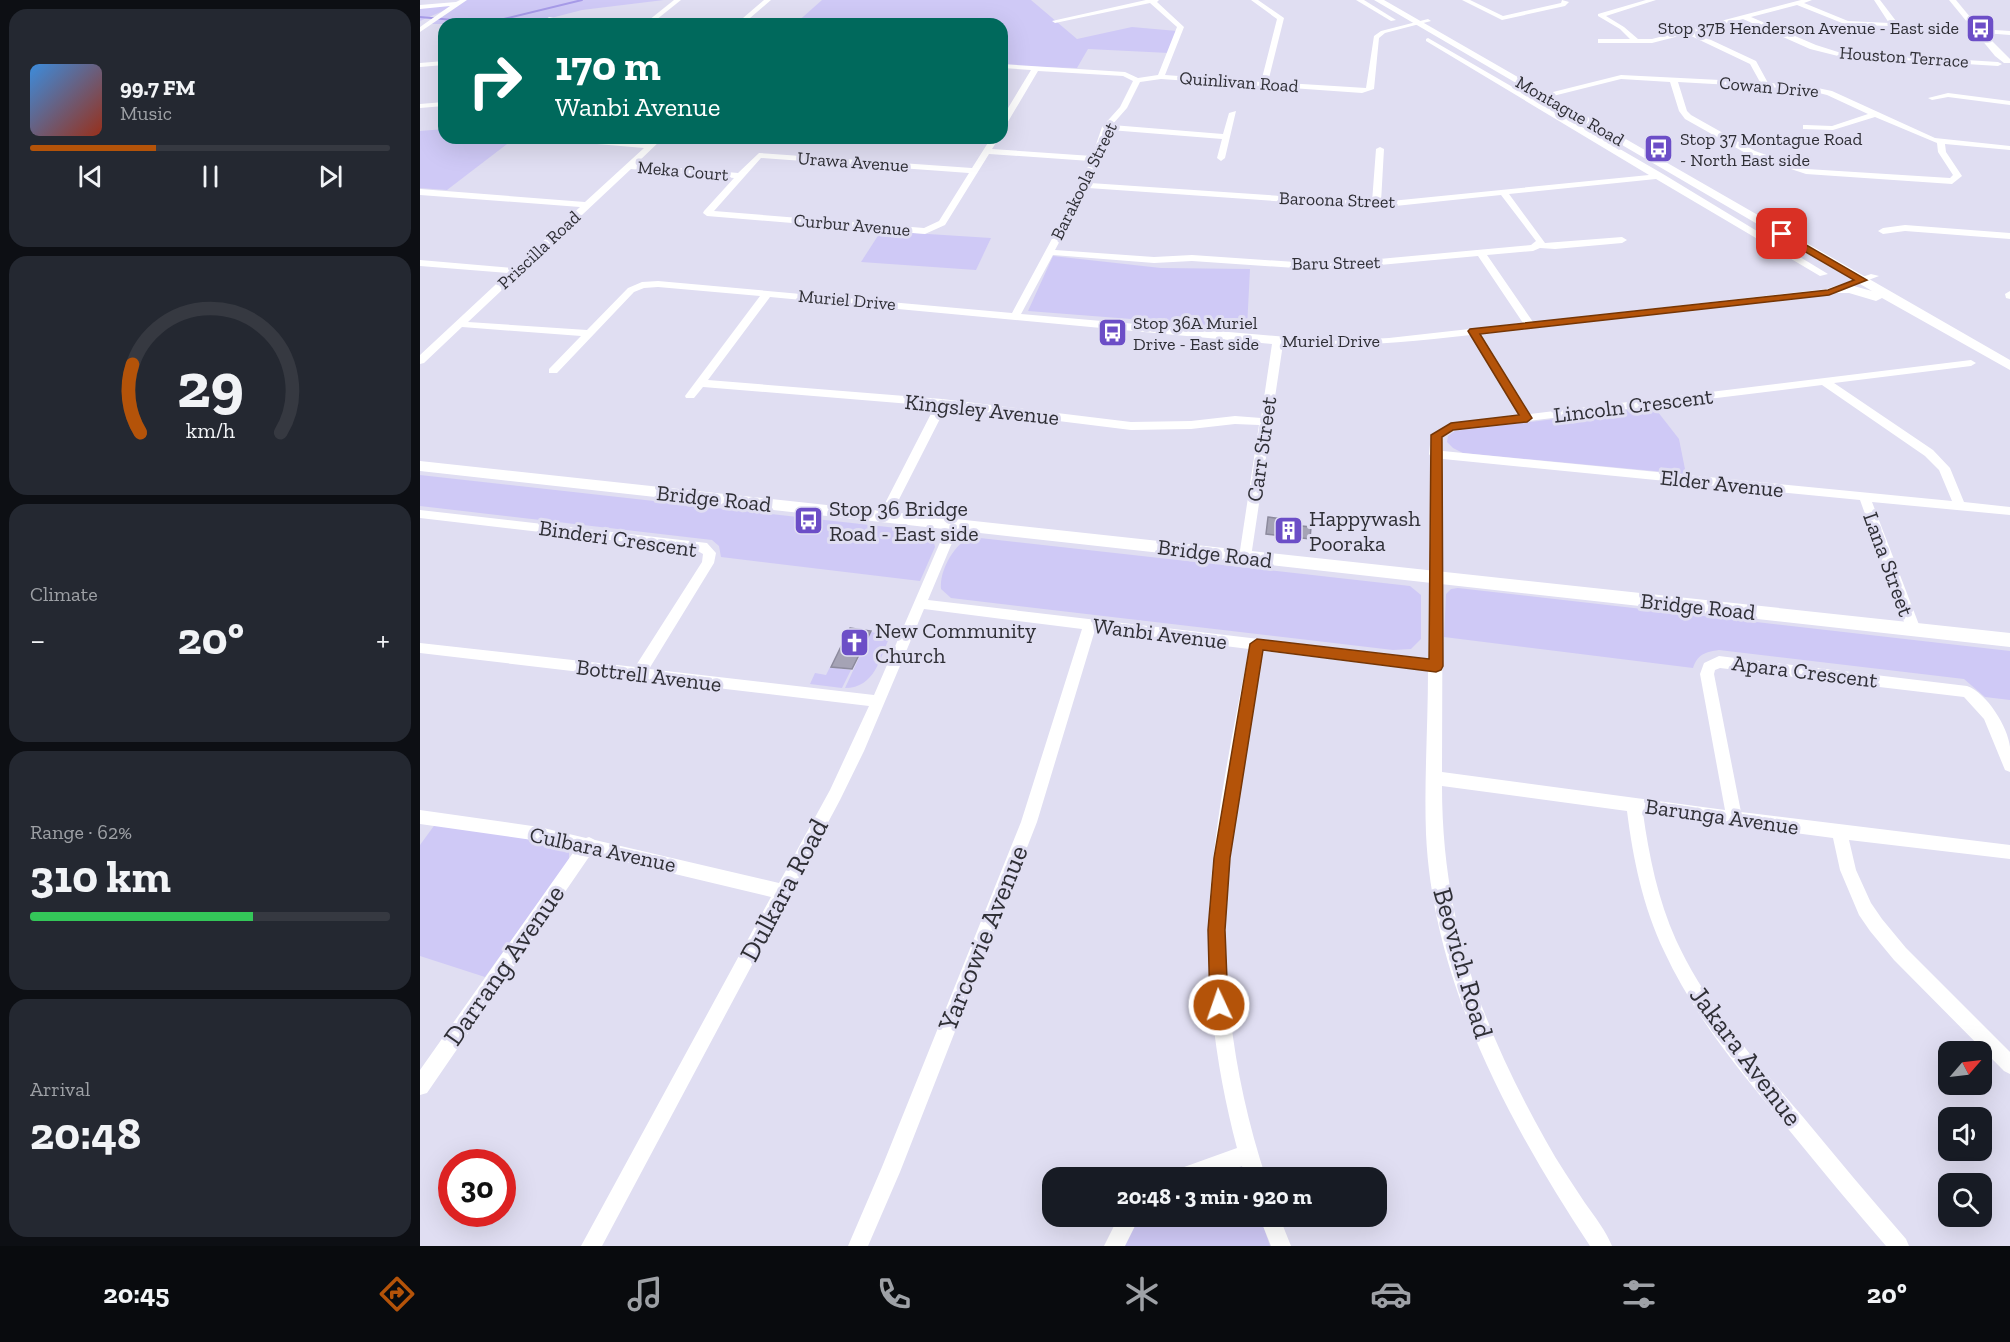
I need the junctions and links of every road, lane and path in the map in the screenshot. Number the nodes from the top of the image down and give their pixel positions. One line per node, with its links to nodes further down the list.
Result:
1 (678, 0): 18 (street)
2 (768, 0): 19 (street)
3 (1154, 0): 21 (street); 35 (street)
4 (1254, 0): 38 (street)
5 (1359, 0): 20 (street)
6 (1378, 0): 22 (main road, Montague Road)
7 (1390, 0): 22 (main road, Montague Road)
8 (1465, 0): 13 (street)
9 (1653, 0): 28 (street)
10 (1809, 0): 15 (street)
11 (1877, 0): 15 (street)
12 (1952, 0): 25 (street)
13 (1565, 1)
14 (461, 2): 16 (street); 23 (street)
15 (1798, 3): 17 (street)
16 (420, 7)
17 (1744, 17): 24 (street); 31 (street, Houston Terrace)
18 (655, 18)
19 (746, 18)
20 (1393, 20)
21 (1055, 21)
22 (1424, 22): 38 (street, Quinlivan Road); 40 (main road, Montague Road)
23 (420, 30)
24 (1688, 32): 28 (street); 39 (street)
25 (1979, 32): 26 (street); 31 (street)
26 (2010, 33)
27 (1428, 40): 64 (street)
28 (1635, 40): 29 (street)
29 (1601, 41)
30 (438, 64): 32 (street)
31 (2005, 64)
32 (420, 65)
33 (1008, 66): 34 (street, Quinlivan Road)
34 (1036, 68): 36 (street, Quinlivan Road); 45 (street)
35 (1161, 77): 36 (street, Quinlivan Road); 38 (street, Quinlivan Road)
36 (1137, 80): 48 (street, Barakoola Street)
37 (1673, 80): 39 (street, Cowan Drive); 40 (street, Cowan Drive); 51 (street)
38 (1264, 84)
39 (1765, 85): 47 (street, Cowan Drive)
40 (1551, 96): 68 (main road, Montague Road)
41 (1932, 98): 42 (street)
42 (2010, 103)
43 (438, 104): 44 (street)
44 (420, 106)
45 (1008, 110)
46 (1233, 113): 50 (street)
47 (1875, 114): 49 (street); 51 (street, Cowan Drive)
48 (1106, 127): 50 (street); 60 (street, Barakoola Street)
49 (1806, 127)
50 (1226, 137): 59 (street)
51 (1941, 141): 56 (street, Cowan Drive)
52 (625, 144): 55 (street)
53 (652, 144): 55 (street, Priscilla Road)
54 (992, 144): 58 (street, Curbur Avenue)
55 (650, 146): 61 (street, Priscilla Road)
56 (2010, 148)
57 (1380, 149): 71 (street)
58 (988, 151): 60 (street); 62 (street, Curbur Avenue)
59 (1221, 158)
60 (1094, 159): 65 (street, Barakoola Street)
61 (628, 166): 63 (street, Meka Court); 70 (street, Priscilla Road)
62 (976, 171): 63 (street, Urawa Avenue); 63 (street, Curbur Avenue)
63 (738, 176)
64 (1660, 176): 67 (street, Baroona Street); 69 (street)
65 (1085, 185): 71 (street, Baroona Street); 76 (street, Barakoola Street)
66 (420, 192): 70 (street)
67 (1503, 192): 71 (street, Baroona Street); 75 (street)
68 (1726, 197): 69 (main road); 81 (main road, Montague Road)
69 (1707, 204): 80 (street)
70 (587, 205): 79 (street, Priscilla Road)
71 (1376, 205)
72 (1883, 231): 73 (street)
73 (2009, 237)
74 (1622, 240): 75 (street, Baru Street)
75 (1539, 245): 77 (street, Baru Street)
76 (1049, 252): 77 (street, Baru Street); 84 (street, Barakoola Street)
77 (1481, 253): 87 (street)
78 (420, 263): 79 (street)
79 (516, 272): 86 (street, Priscilla Road)
80 (1823, 274)
81 (1868, 278): 82 (street, Muriel Drive); 85 (main road, Montague Road); 91 (main road, Montague Road)
82 (1837, 290): 85 (main road); 87 (street, Muriel Drive)
83 (768, 293): 84 (street, Muriel Drive); 89 (street, Muriel Drive); 97 (street)
84 (1016, 315): 90 (street, Muriel Drive)
85 (1922, 315): 94 (main road, Montague Road)
86 (460, 324): 89 (street); 92 (street, Priscilla Road)
87 (1529, 324): 88 (street, Muriel Drive)
88 (1474, 331): 90 (street, Muriel Drive); 100 (street)
89 (589, 333): 95 (street, Muriel Drive)
90 (1278, 341): 101 (street, Carr Street)
91 (2010, 354)
92 (423, 356)
93 (1971, 363): 96 (street, Lincoln Crescent)
94 (2010, 366)
95 (553, 371)
96 (1825, 382): 100 (street, Lincoln Crescent); 105 (street)
97 (700, 383): 98 (street); 99 (street, Kingsley Avenue)
98 (690, 396)
99 (942, 403): 101 (street, Kingsley Avenue); 108 (street)
100 (1527, 418): 102 (street, Lincoln Crescent)
101 (1264, 422): 110 (street, Carr Street)
102 (1435, 454): 104 (street, Elder Avenue); 111 (street, Lincoln Crescent)
103 (420, 466): 108 (main road, Bridge Road)
104 (1865, 498): 105 (street, Elder Avenue); 114 (street, Lana Street)
105 (1960, 506): 106 (street, Elder Avenue)
106 (2010, 511)
107 (420, 514): 119 (street, Binderi Crescent)
108 (884, 517): 109 (main road, Bridge Road)
109 (954, 524): 110 (main road, Bridge Road); 112 (street, Dulkara Road)
110 (1245, 557): 111 (main road, Bridge Road)
111 (1436, 577): 114 (main road, Bridge Road); 118 (street, Beovich Road)
112 (921, 604): 113 (street, Wanbi Avenue); 120 (street, Dulkara Road)
113 (1090, 624): 116 (street, Wanbi Avenue); 138 (street, Yarcowie Avenue)
114 (1914, 630): 115 (main road, Bridge Road)
115 (2010, 640)
116 (1257, 644): 118 (street, Wanbi Avenue); 132 (street)
117 (420, 648): 119 (street, Bottrell Avenue)
118 (1436, 666): 122 (street, Beovich Road)
119 (638, 674): 120 (street, Bottrell Avenue)
120 (878, 701): 129 (street, Dulkara Road)
121 (2010, 765): 125 (street, Apara Crescent)
122 (1434, 778): 123 (street, Barunga Avenue); 141 (street, Beovich Road)
123 (1634, 805): 125 (street, Barunga Avenue); 142 (street, Jakara Avenue)
124 (420, 817): 127 (street, Culbara Avenue)
125 (1734, 817): 126 (street, Barunga Avenue)
126 (1839, 832): 128 (street, Barunga Avenue); 130 (street)
127 (589, 844): 129 (street, Culbara Avenue); 131 (street, Darrang Avenue)
128 (2010, 852)
129 (783, 892): 137 (street, Dulkara Road)
130 (2010, 1065)
131 (420, 1086)
132 (1248, 1154): 133 (street); 134 (street)
133 (1211, 1167)
134 (1252, 1167)
135 (1124, 1227): 139 (street)
136 (1273, 1227): 140 (street)
137 (591, 1246)
138 (858, 1246)
139 (1114, 1246)
140 (1281, 1246)
141 (1602, 1246)
142 (1899, 1246)

